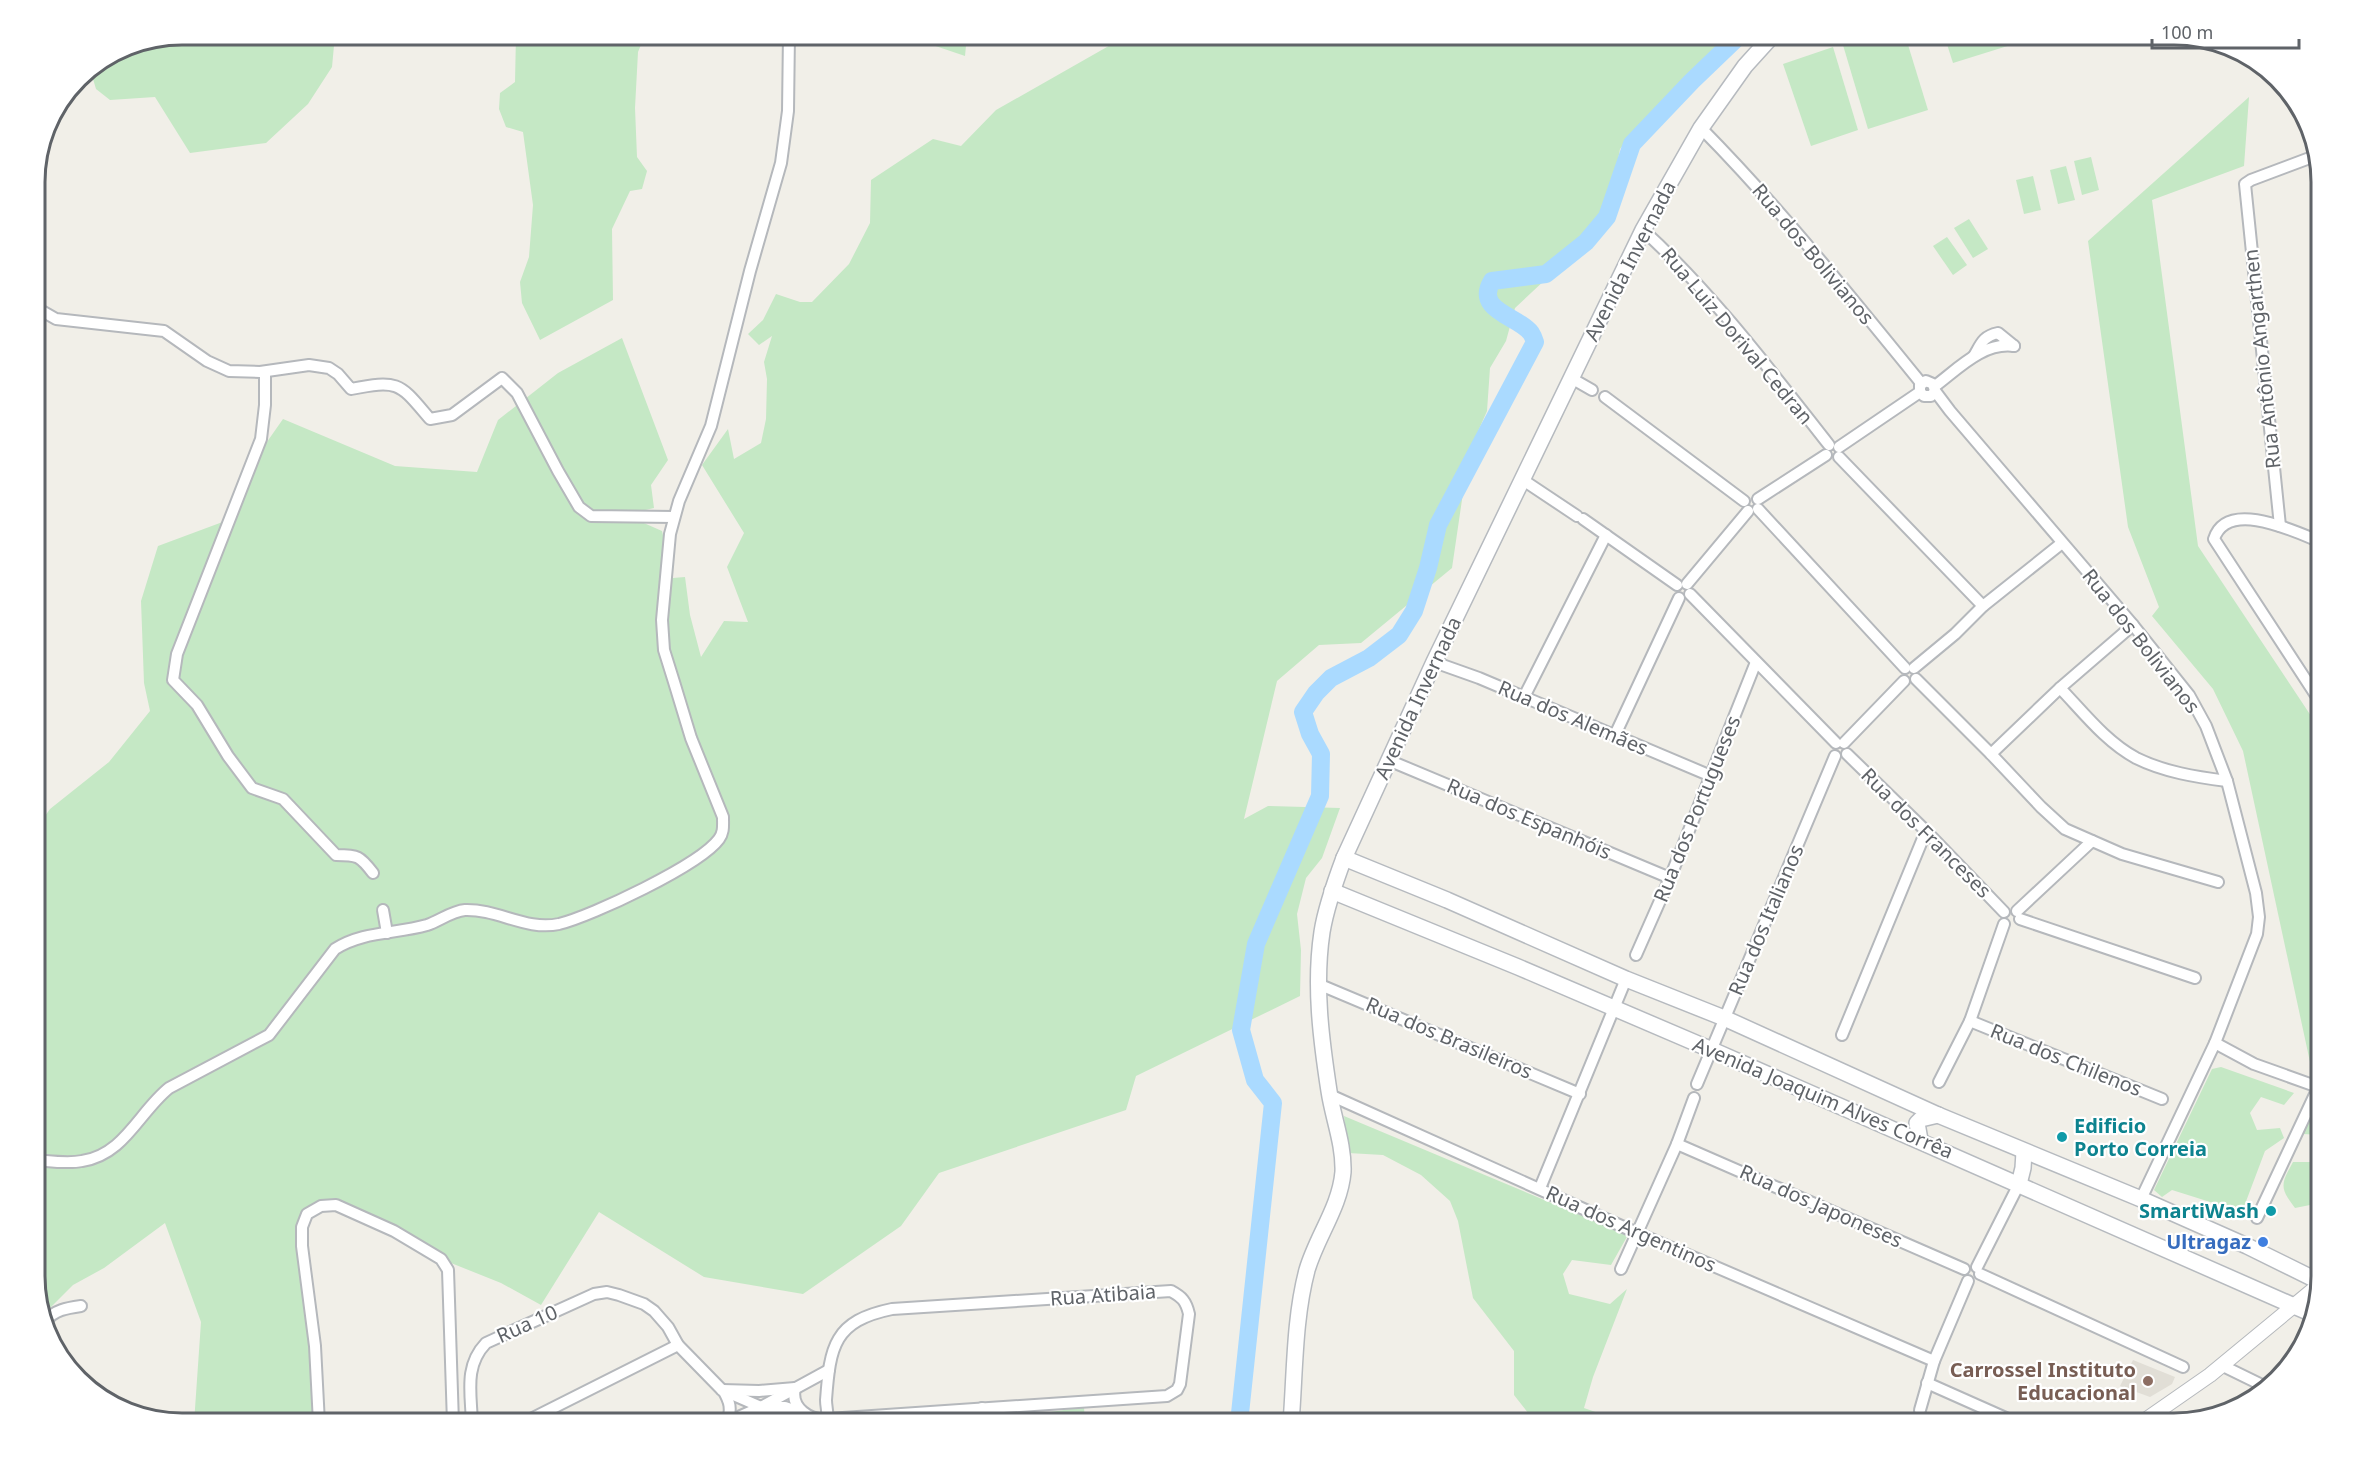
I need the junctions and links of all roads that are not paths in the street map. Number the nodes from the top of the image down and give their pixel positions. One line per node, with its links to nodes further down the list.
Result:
1 (789, 45): 17 (street)
2 (1764, 45): 3 (main road, Avenida Invernada)
3 (1701, 128): 5 (main road, Avenida Invernada); 10 (street, Rua dos Bolivianos)
4 (2309, 158): 18 (street, Rua Antônio Angarthen)
5 (1643, 230): 9 (main road, Avenida Invernada); 14 (street, Rua Luiz Dorival Cedran)
6 (45, 313): 8 (street)
7 (1974, 356): 11 (street)
8 (265, 372): 17 (street); 44 (street)
9 (1571, 378): 12 (street); 15 (main road, Avenida Invernada)
10 (1921, 388): 11 (street); 14 (street)
11 (1935, 389): 21 (street, Rua dos Bolivianos)
12 (1592, 390)
13 (1605, 397): 16 (street)
14 (1833, 451): 16 (street); 23 (street, Rua Luiz Dorival Cedran)
15 (1523, 480): 19 (street); 25 (main road, Avenida Invernada)
16 (1752, 505): 22 (street); 27 (street)
17 (674, 517): 51 (street)
18 (2280, 526): 20 (street); 30 (street)
19 (1606, 535): 22 (street); 32 (street)
20 (2311, 538)
21 (2062, 543): 23 (street); 24 (street, Rua dos Bolivianos)
22 (1685, 588): 26 (street); 33 (street)
23 (1983, 606): 27 (street)
24 (2133, 625): 31 (street); 40 (street, Rua dos Bolivianos)
25 (1434, 662): 32 (street, Rua dos Alemães); 38 (main road, Avenida Invernada)
26 (1756, 662): 34 (street); 39 (street, Rua dos Portugueses)
27 (1910, 668): 28 (street); 29 (street)
28 (1916, 679): 29 (street); 36 (street)
29 (1904, 681): 34 (street)
30 (2311, 686)
31 (2060, 688): 36 (street); 40 (street)
32 (1524, 697): 33 (street, Rua dos Alemães)
33 (1615, 735): 39 (street, Rua dos Alemães)
34 (1840, 742): 35 (street); 37 (street)
35 (1846, 754): 37 (street); 41 (street, Rua dos Franceses)
36 (1991, 754): 42 (street)
37 (1835, 756): 57 (street, Rua dos Italianos)
38 (1388, 760): 43 (main road, Avenida Invernada); 45 (street, Rua dos Espanhóis)
39 (1711, 776): 45 (street, Rua dos Portugueses)
40 (2227, 781): 60 (street, Rua dos Bolivianos)
41 (1926, 831): 50 (street, Rua dos Franceses); 59 (street)
42 (2092, 841): 46 (street); 49 (street)
43 (1344, 858): 47 (main road, Avenida Invernada); 54 (main road, Avenida Joaquim Alves Corrêa)
44 (373, 873)
45 (1670, 878): 52 (street, Rua dos Portugueses)
46 (2218, 882)
47 (1332, 891): 55 (main road, Avenida Invernada); 56 (main road, Avenida Joaquim Alves Corrêa)
48 (383, 910): 51 (street)
49 (2019, 915): 50 (street); 50 (street); 53 (street)
50 (2004, 918): 58 (street)
51 (387, 933): 74 (street)
52 (1636, 955)
53 (2195, 978)
54 (1626, 979): 56 (street); 57 (main road, Avenida Joaquim Alves Corrêa)
55 (1318, 984): 65 (street, Rua dos Brasileiros); 66 (main road, Avenida Invernada)
56 (1616, 1009): 61 (main road, Avenida Joaquim Alves Corrêa); 65 (street)
57 (1724, 1018): 61 (street, Rua dos Italianos); 70 (main road, Avenida Joaquim Alves Corrêa)
58 (1970, 1021): 62 (street); 68 (street, Rua dos Chilenos)
59 (1842, 1035)
60 (2215, 1043): 64 (street); 77 (street, Rua dos Bolivianos)
61 (1712, 1050): 63 (street, Rua dos Italianos); 71 (main road, Avenida Joaquim Alves Corrêa)
62 (1939, 1082)
63 (1697, 1084)
64 (2311, 1085)
65 (1580, 1094): 76 (street)
66 (1329, 1095): 76 (street, Rua dos Argentinos); 113 (main road, Avenida Invernada)
67 (1694, 1098): 72 (street)
68 (2162, 1100)
69 (2311, 1107): 78 (street)
70 (1938, 1115): 71 (main road); 73 (main road, Avenida Joaquim Alves Corrêa)
71 (1920, 1140): 75 (main road, Avenida Joaquim Alves Corrêa)
72 (1677, 1144): 79 (street); 81 (street, Rua dos Japoneses)
73 (2024, 1152): 75 (main road); 77 (main road, Avenida Joaquim Alves Corrêa)
74 (45, 1160)
75 (2019, 1184): 82 (street); 87 (main road, Avenida Joaquim Alves Corrêa)
76 (1540, 1188): 79 (street, Rua dos Argentinos)
77 (2140, 1199): 83 (main road, Avenida Joaquim Alves Corrêa)
78 (2257, 1218)
79 (1637, 1233): 80 (street); 91 (street, Rua dos Argentinos)
80 (1621, 1269)
81 (1964, 1269): 82 (street); 84 (street)
82 (1978, 1270): 84 (street); 93 (street)
83 (2311, 1279)
84 (1968, 1281): 91 (street)
85 (2310, 1292): 87 (street)
86 (81, 1306): 89 (street)
87 (2294, 1307): 88 (main road, Avenida Joaquim Alves Corrêa); 92 (street)
88 (2306, 1312)
89 (51, 1315)
90 (678, 1345): 98 (street); 104 (street, Rua 10); 105 (street)
91 (1934, 1361): 95 (street)
92 (2221, 1365): 96 (street); 115 (street)
93 (2184, 1367)
94 (829, 1370): 97 (street); 100 (street, Rua Atibaia); 110 (street)
95 (1927, 1383): 101 (street); 114 (street)
96 (2259, 1383)
97 (795, 1388): 98 (street); 99 (street); 109 (street)
98 (723, 1390): 99 (street); 106 (street)
99 (761, 1407): 107 (street); 108 (street)
100 (982, 1408): 111 (street, Rua Atibaia); 112 (street)
101 (1920, 1410)
102 (318, 1413): 103 (street)
103 (453, 1413)
104 (472, 1413)
105 (545, 1413)
106 (730, 1413)
107 (748, 1413)
108 (803, 1413)
109 (809, 1413)
110 (822, 1413)
111 (919, 1413)
112 (974, 1413)
113 (1292, 1413)
114 (1994, 1413)
115 (2156, 1413)

